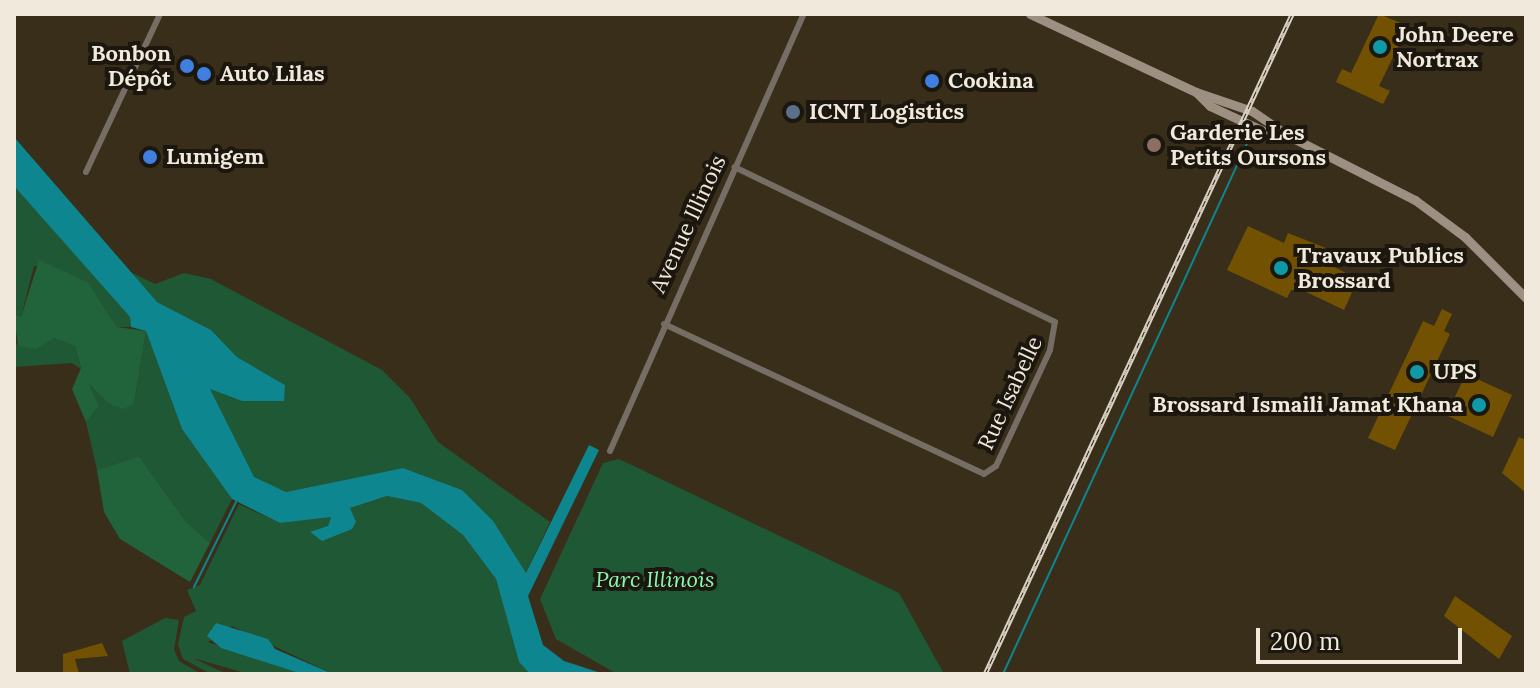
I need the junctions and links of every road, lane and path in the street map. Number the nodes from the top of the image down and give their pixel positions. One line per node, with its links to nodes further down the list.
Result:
1 (160, 14): 5 (street)
2 (804, 14): 4 (street, Avenue Illinois)
3 (1030, 14): 6 (main road)
4 (735, 167): 8 (street, Avenue Illinois); 8 (street, Rue Isabelle)
5 (86, 172)
6 (1525, 298): 7 (main road)
7 (1526, 309)
8 (664, 324): 9 (street, Avenue Illinois)
9 (610, 451)

